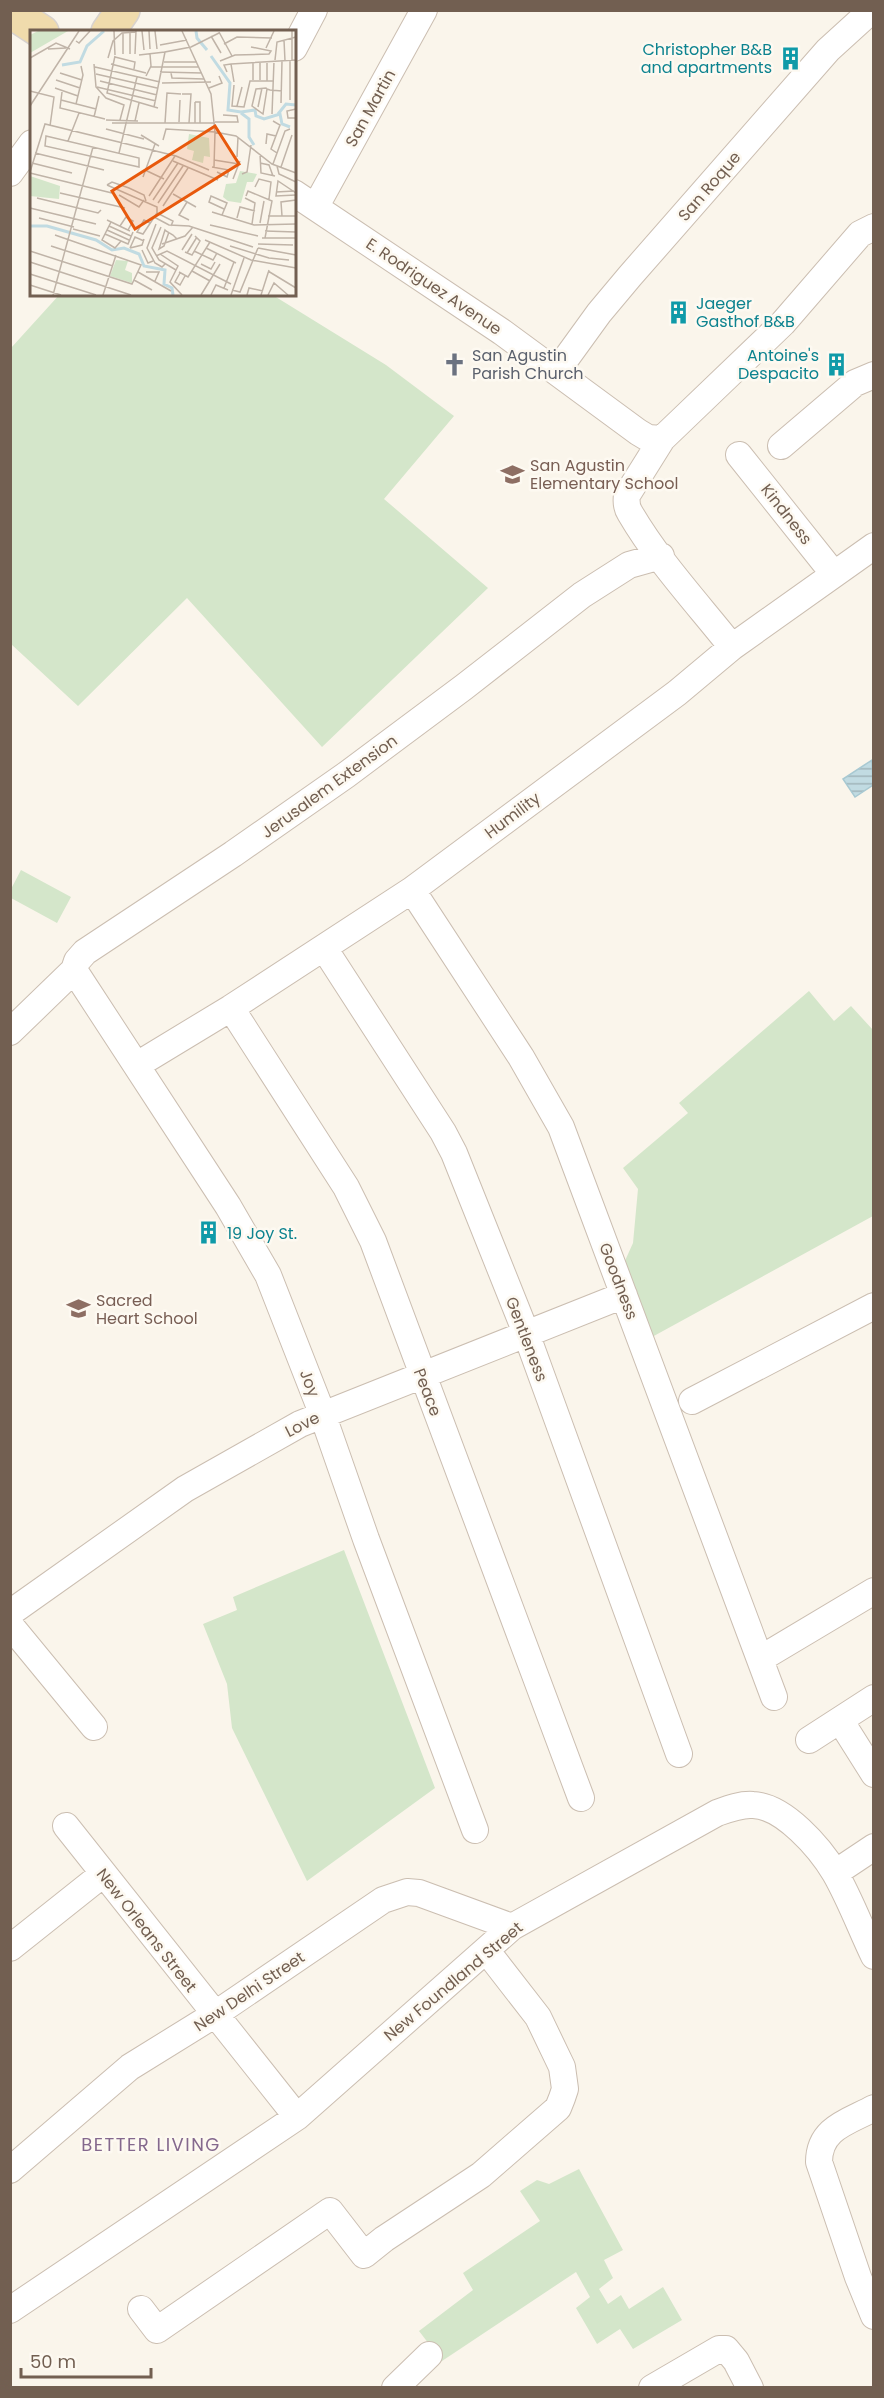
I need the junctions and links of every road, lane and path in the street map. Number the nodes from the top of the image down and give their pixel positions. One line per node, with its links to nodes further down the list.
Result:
1 (123, 10): 7 (main road)
2 (314, 10): 8 (street)
3 (424, 10): 12 (street, San Martin)
4 (872, 10): 14 (street, San Roque)
5 (10, 11): 6 (main road)
6 (39, 30)
7 (109, 30)
8 (296, 44)
9 (30, 145): 10 (street)
10 (10, 173)
11 (296, 194): 12 (street, E. Rodriguez Avenue)
12 (316, 206): 14 (street, E. Rodriguez Avenue)
13 (873, 227): 16 (street)
14 (557, 371): 16 (street, E. Rodriguez Avenue)
15 (873, 375): 17 (street)
16 (662, 439): 20 (street)
17 (781, 446)
18 (739, 455): 21 (street, Kindness)
19 (873, 546): 21 (street, Humility)
20 (661, 556): 22 (street); 25 (street, Jerusalem Extension)
21 (833, 573): 22 (street, Humility)
22 (732, 647): 23 (street, Humility)
23 (412, 890): 24 (street, Humility); 29 (street, Goodness)
24 (324, 948): 26 (street, Humility); 31 (street, Gentleness)
25 (74, 970): 27 (street, Jerusalem Extension); 28 (street, Joy)
26 (231, 1008): 28 (street, Humility); 32 (street, Peace)
27 (10, 1032)
28 (137, 1065): 34 (street, Joy)
29 (624, 1295): 31 (street, Love); 38 (street, Goodness)
30 (873, 1306): 33 (street)
31 (526, 1333): 32 (street, Love); 44 (street, Gentleness)
32 (421, 1374): 34 (street, Love); 46 (street, Peace)
33 (692, 1401)
34 (322, 1413): 36 (street, Love); 48 (street, Joy)
35 (873, 1591): 38 (street)
36 (10, 1613)
37 (10, 1625): 42 (street)
38 (760, 1659): 39 (street, Goodness)
39 (774, 1697)
40 (873, 1698): 41 (street)
41 (840, 1720): 43 (street); 45 (street)
42 (94, 1726)
43 (809, 1740)
44 (680, 1754)
45 (873, 1774)
46 (581, 1798)
47 (66, 1826): 51 (street, New Orleans Street)
48 (475, 1830)
49 (873, 1847): 50 (street)
50 (835, 1873): 52 (street, New Foundland Street); 55 (street, New Foundland Street)
51 (104, 1874): 53 (street); 56 (street, New Orleans Street)
52 (512, 1927): 54 (street, New Foundland Street); 56 (street, New Delhi Street)
53 (10, 1948)
54 (486, 1950): 58 (street, New Foundland Street); 60 (street)
55 (873, 1956)
56 (214, 2015): 58 (street, New Orleans Street); 59 (street, New Delhi Street)
57 (873, 2108): 62 (street)
58 (297, 2117): 61 (street, New Foundland Street)
59 (10, 2170)
60 (141, 2309)
61 (10, 2310)
62 (873, 2316)
63 (429, 2355): 64 (street)
64 (395, 2388)
65 (651, 2388): 66 (street)
66 (750, 2388)

